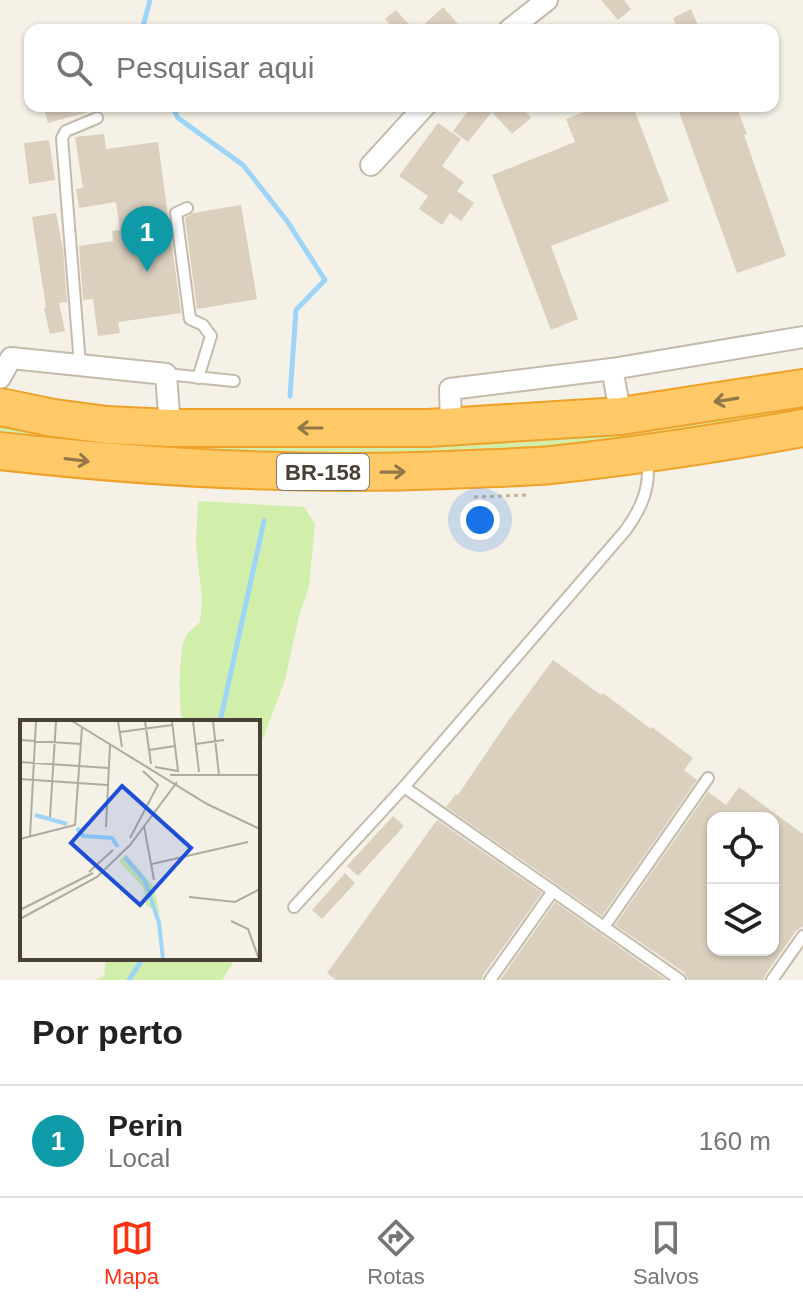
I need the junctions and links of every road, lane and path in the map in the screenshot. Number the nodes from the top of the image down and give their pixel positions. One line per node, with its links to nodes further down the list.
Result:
1 (547, 0): 2 (street)
2 (517, 24)
3 (420, 112): 5 (street)
4 (97, 118): 9 (lane)
5 (371, 165)
6 (187, 208): 13 (lane)
7 (803, 337): 10 (street)
8 (6, 357): 9 (street); 12 (street)
9 (80, 365): 11 (street)
10 (612, 369): 17 (street); 18 (street)
11 (166, 374): 13 (lane); 19 (street)
12 (0, 378)
13 (198, 378): 14 (lane)
14 (234, 381)
15 (803, 388): 17 (highway, BR-158, one-way to 17)
16 (0, 407): 19 (highway, BR-158)
17 (621, 416): 18 (highway, BR-158)
18 (451, 427): 19 (highway, BR-158, one-way to 19)
19 (170, 428)
20 (803, 428): 22 (highway, BR-158)
21 (0, 451): 22 (highway, BR-158, one-way to 22)
22 (646, 453): 24 (lane)
23 (708, 778): 27 (lane)
24 (404, 787): 25 (lane); 26 (lane)
25 (553, 891): 27 (lane); 29 (lane)
26 (294, 907)
27 (604, 927): 30 (lane)
28 (803, 936): 31 (lane)
29 (490, 980)
30 (680, 980)
31 (772, 980)

